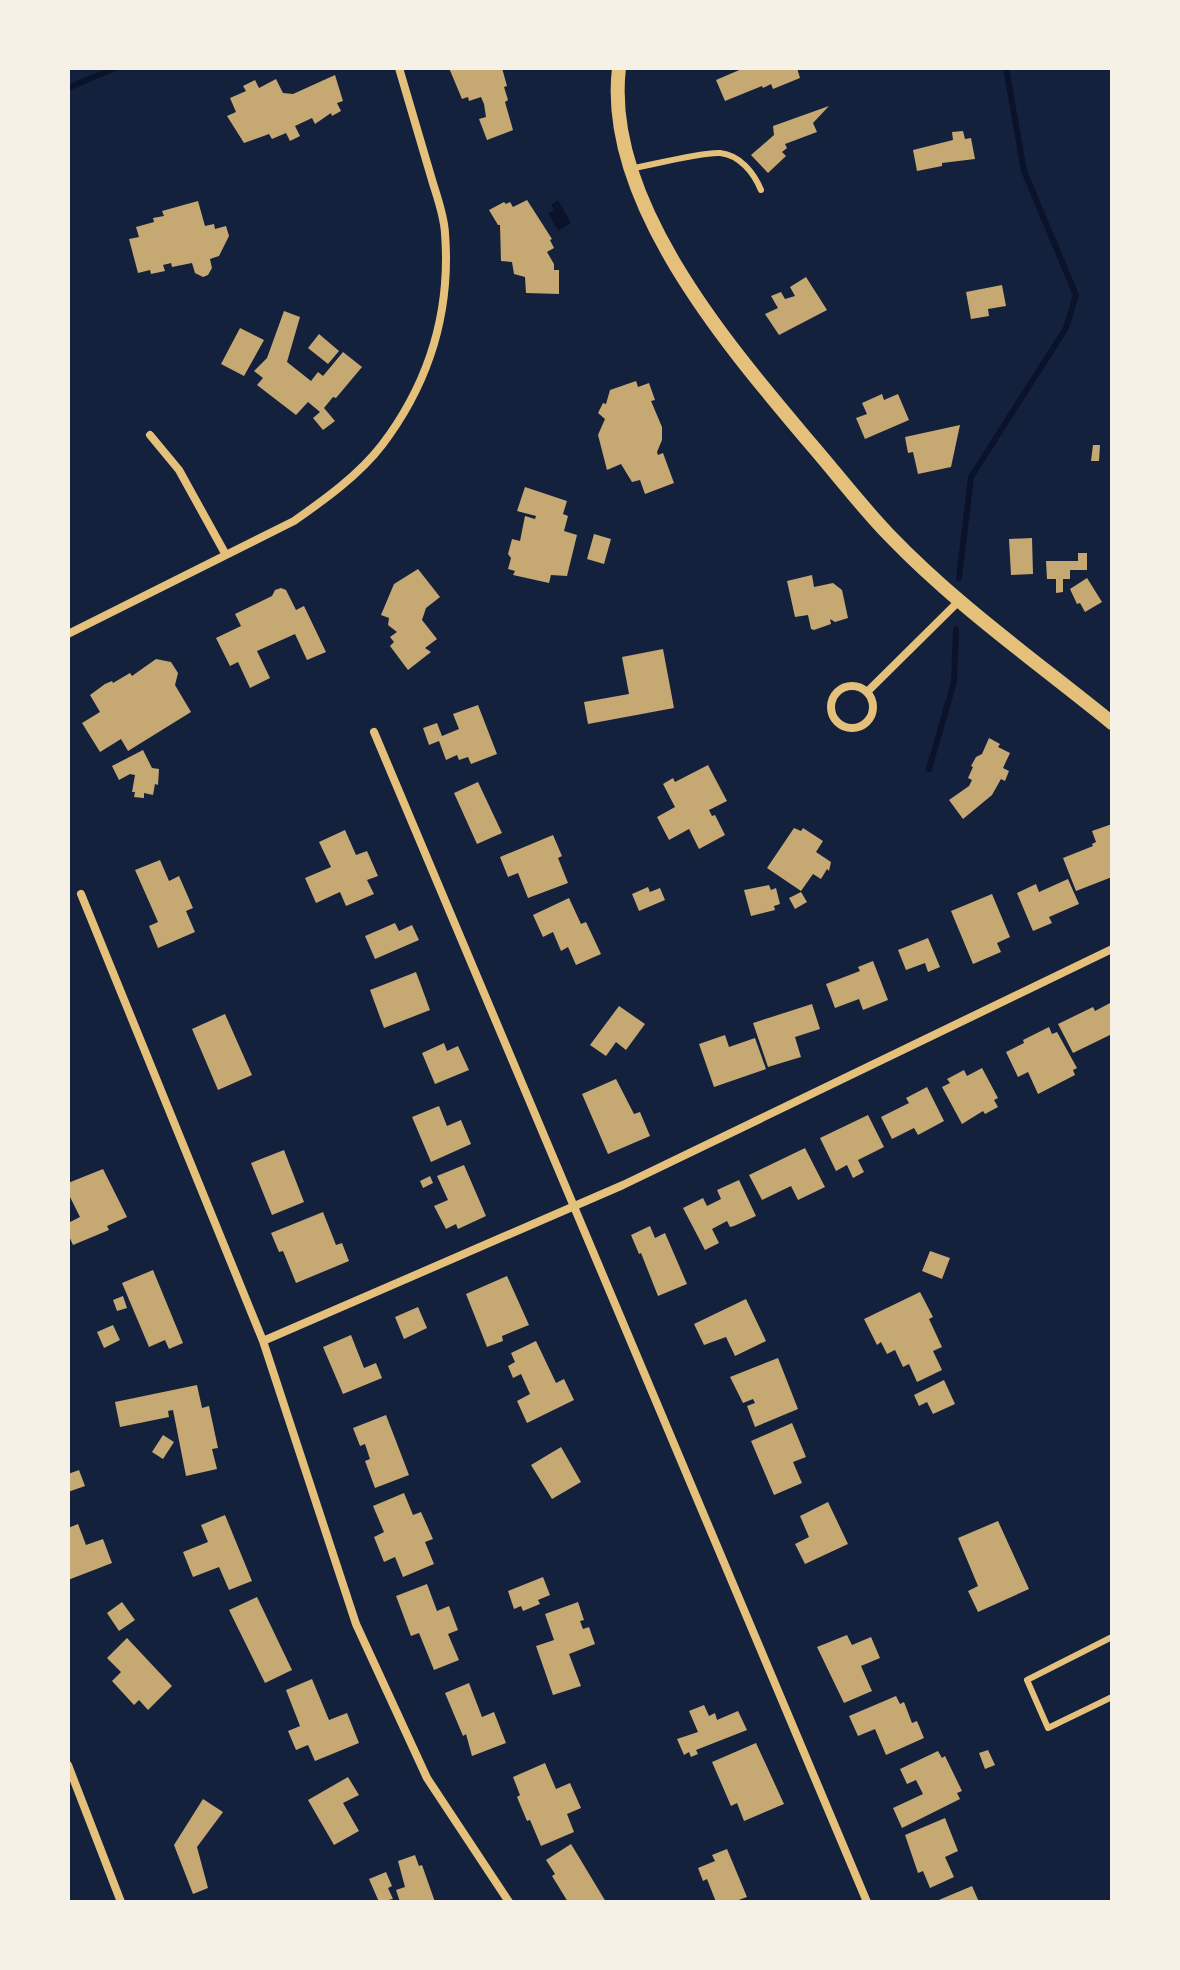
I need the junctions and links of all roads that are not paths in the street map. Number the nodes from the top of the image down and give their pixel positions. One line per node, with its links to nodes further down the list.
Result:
1 (399, 68): 6 (street)
2 (619, 68): 3 (street)
3 (630, 169): 4 (lane); 7 (street)
4 (761, 190)
5 (150, 435): 6 (street)
6 (226, 555): 8 (street)
7 (960, 600): 9 (street); 10 (street)
8 (68, 634)
9 (867, 692): 9 (street)
10 (1112, 723)
11 (374, 732): 14 (street)
12 (81, 894): 15 (street)
13 (1112, 949): 14 (street)
14 (573, 1208): 15 (street); 21 (street)
15 (263, 1341): 20 (street)
16 (1112, 1637): 17 (lane)
17 (1112, 1697)
18 (68, 1765): 19 (street)
19 (121, 1902)
20 (509, 1902)
21 (867, 1902)

